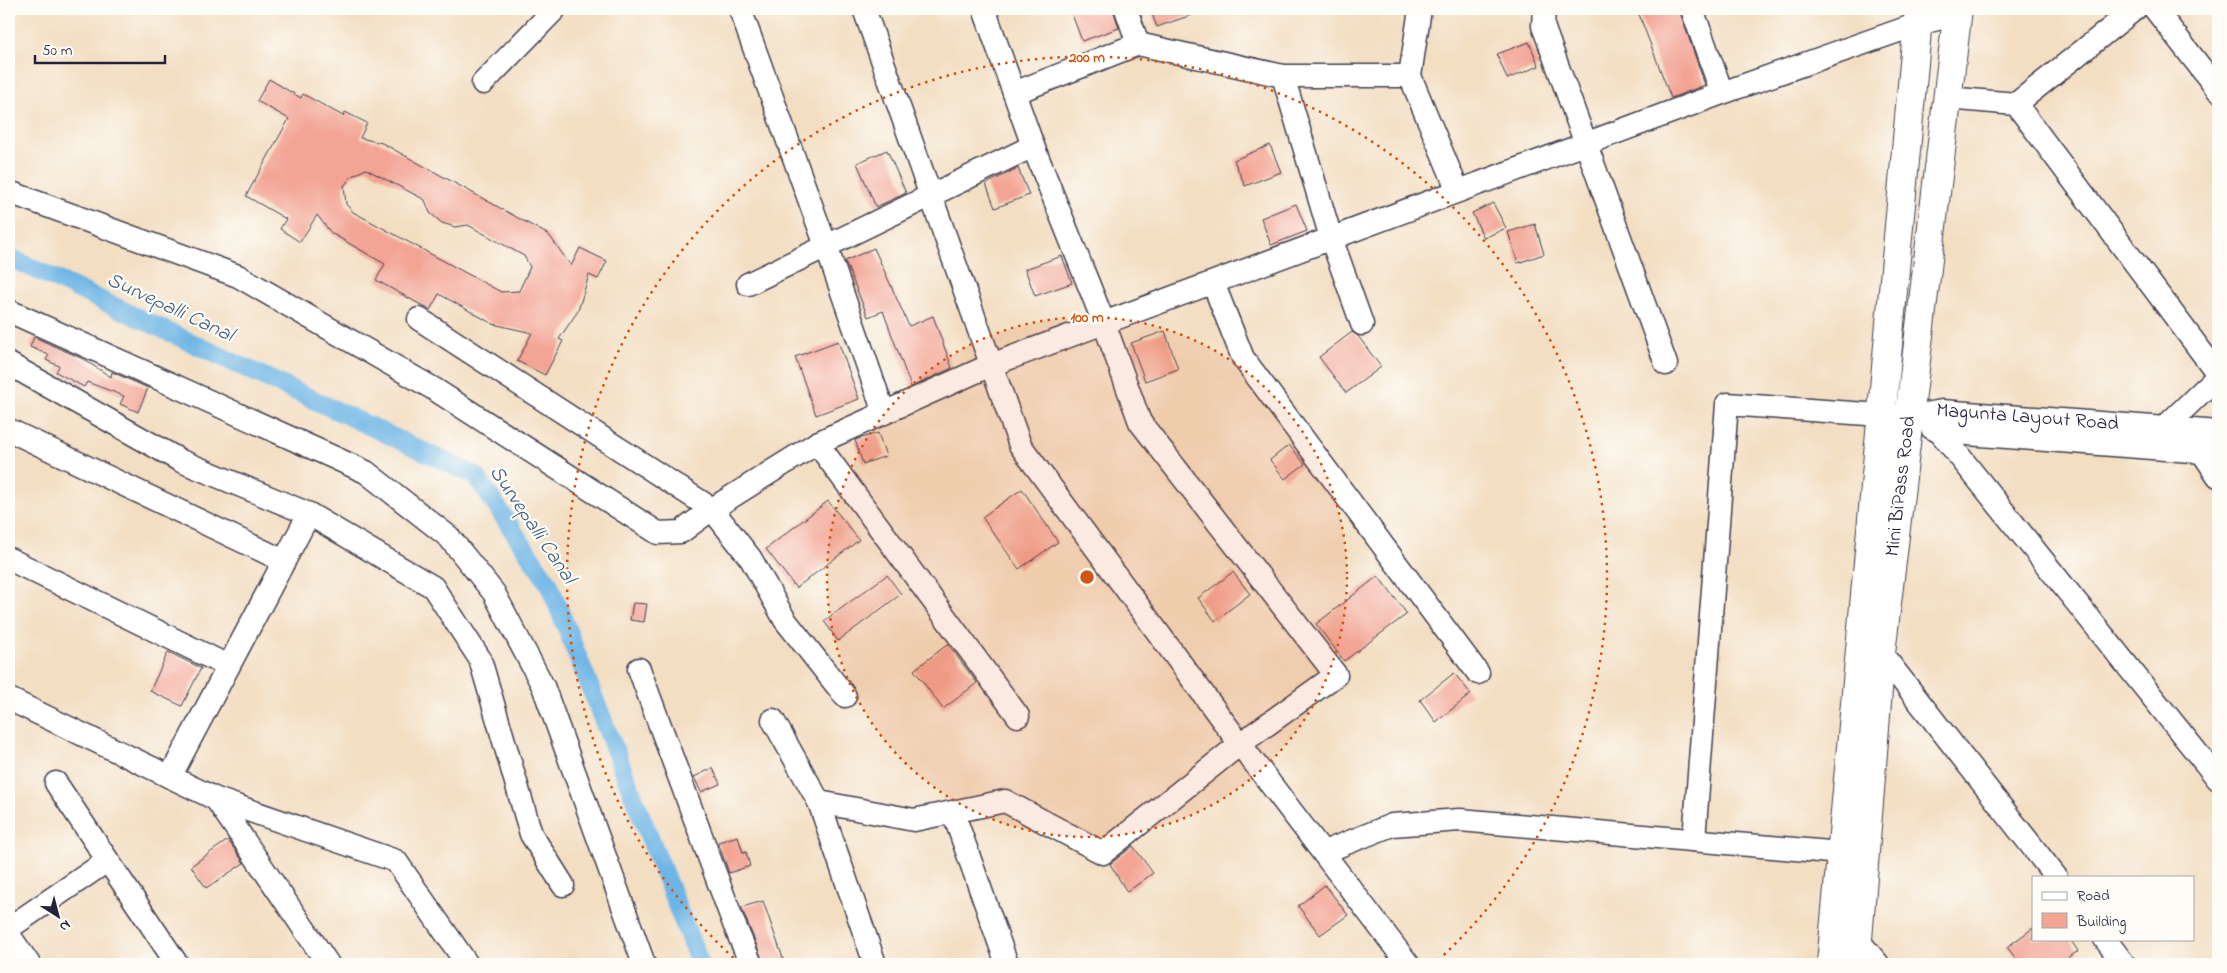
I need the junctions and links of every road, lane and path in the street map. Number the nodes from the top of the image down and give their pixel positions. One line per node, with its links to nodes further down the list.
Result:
1 (555, 9): 16 (street)
2 (740, 9): 28 (street)
3 (864, 9): 26 (street)
4 (984, 9): 19 (street)
5 (1126, 9): 13 (street)
6 (1420, 9): 15 (street)
7 (1544, 9): 22 (street)
8 (1692, 9): 18 (street)
9 (2135, 9): 21 (street)
10 (2155, 9): 17 (street)
11 (1958, 11): 12 (street); 20 (main road, Mini BiPass Road)
12 (1918, 16): 18 (street); 40 (main road)
13 (1138, 44): 14 (street); 19 (street)
14 (1283, 76): 15 (street); 27 (street)
15 (1410, 76): 24 (street)
16 (483, 83)
17 (2218, 90)
18 (1722, 93): 22 (street)
19 (1014, 94): 23 (street)
20 (1947, 98): 21 (street); 41 (main road, Mini BiPass Road)
21 (2016, 104): 38 (street)
22 (1586, 143): 24 (street); 36 (street)
23 (1033, 146): 26 (street); 33 (street)
24 (1458, 191): 27 (street)
25 (9, 192): 49 (street)
26 (931, 196): 28 (street); 37 (street)
27 (1331, 238): 29 (street); 34 (street)
28 (826, 246): 30 (street); 39 (street)
29 (1212, 283): 33 (street); 56 (street)
30 (748, 284)
31 (9, 311): 82 (street)
32 (419, 319): 49 (street)
33 (1104, 323): 37 (street); 61 (street)
34 (1362, 324)
35 (9, 364): 50 (street)
36 (1666, 364)
37 (991, 365): 39 (street); 61 (street)
38 (2218, 375): 42 (street)
39 (884, 413): 46 (street)
40 (1882, 414): 41 (street); 68 (street); 70 (main road)
41 (1909, 417): 42 (street, Magunta Layout Road); 44 (street, Magunta Layout Road); 53 (main road, Mini BiPass Road)
42 (2164, 428): 45 (street, Magunta Layout Road)
43 (9, 430): 52 (street)
44 (1940, 432): 47 (street, Magunta Layout Road); 63 (street)
45 (2218, 432)
46 (817, 443): 49 (street); 59 (street)
47 (2210, 452): 48 (street)
48 (2218, 476)
49 (712, 510): 57 (street)
50 (309, 514): 52 (street); 73 (street)
51 (9, 559): 54 (street)
52 (284, 561): 54 (street)
53 (1882, 653): 72 (street); 77 (main road, Mini BiPass Road)
54 (228, 666): 62 (street)
55 (639, 669): 83 (street)
56 (1478, 673)
57 (845, 696)
58 (9, 699): 62 (street)
59 (1018, 716)
60 (773, 720): 66 (street)
61 (1240, 744): 67 (street); 69 (street)
62 (170, 777): 65 (street)
63 (2218, 779)
64 (56, 783): 71 (street)
65 (216, 799): 80 (street); 81 (street)
66 (819, 802): 67 (street); 84 (street)
67 (952, 812): 85 (street)
68 (1694, 840): 69 (street); 70 (street)
69 (1324, 852): 86 (street)
70 (1842, 853): 87 (main road)
71 (107, 861): 74 (street); 79 (street)
72 (2055, 876)
73 (563, 885)
74 (9, 928)
75 (9, 935): 78 (street)
76 (2106, 940): 89 (street)
77 (1857, 952): 88 (street)
78 (29, 964)
79 (177, 964)
80 (328, 964)
81 (467, 964)
82 (644, 964)
83 (752, 964)
84 (875, 964)
85 (1007, 964)
86 (1408, 964)
87 (1831, 964)
88 (1878, 964)
89 (2124, 964)

